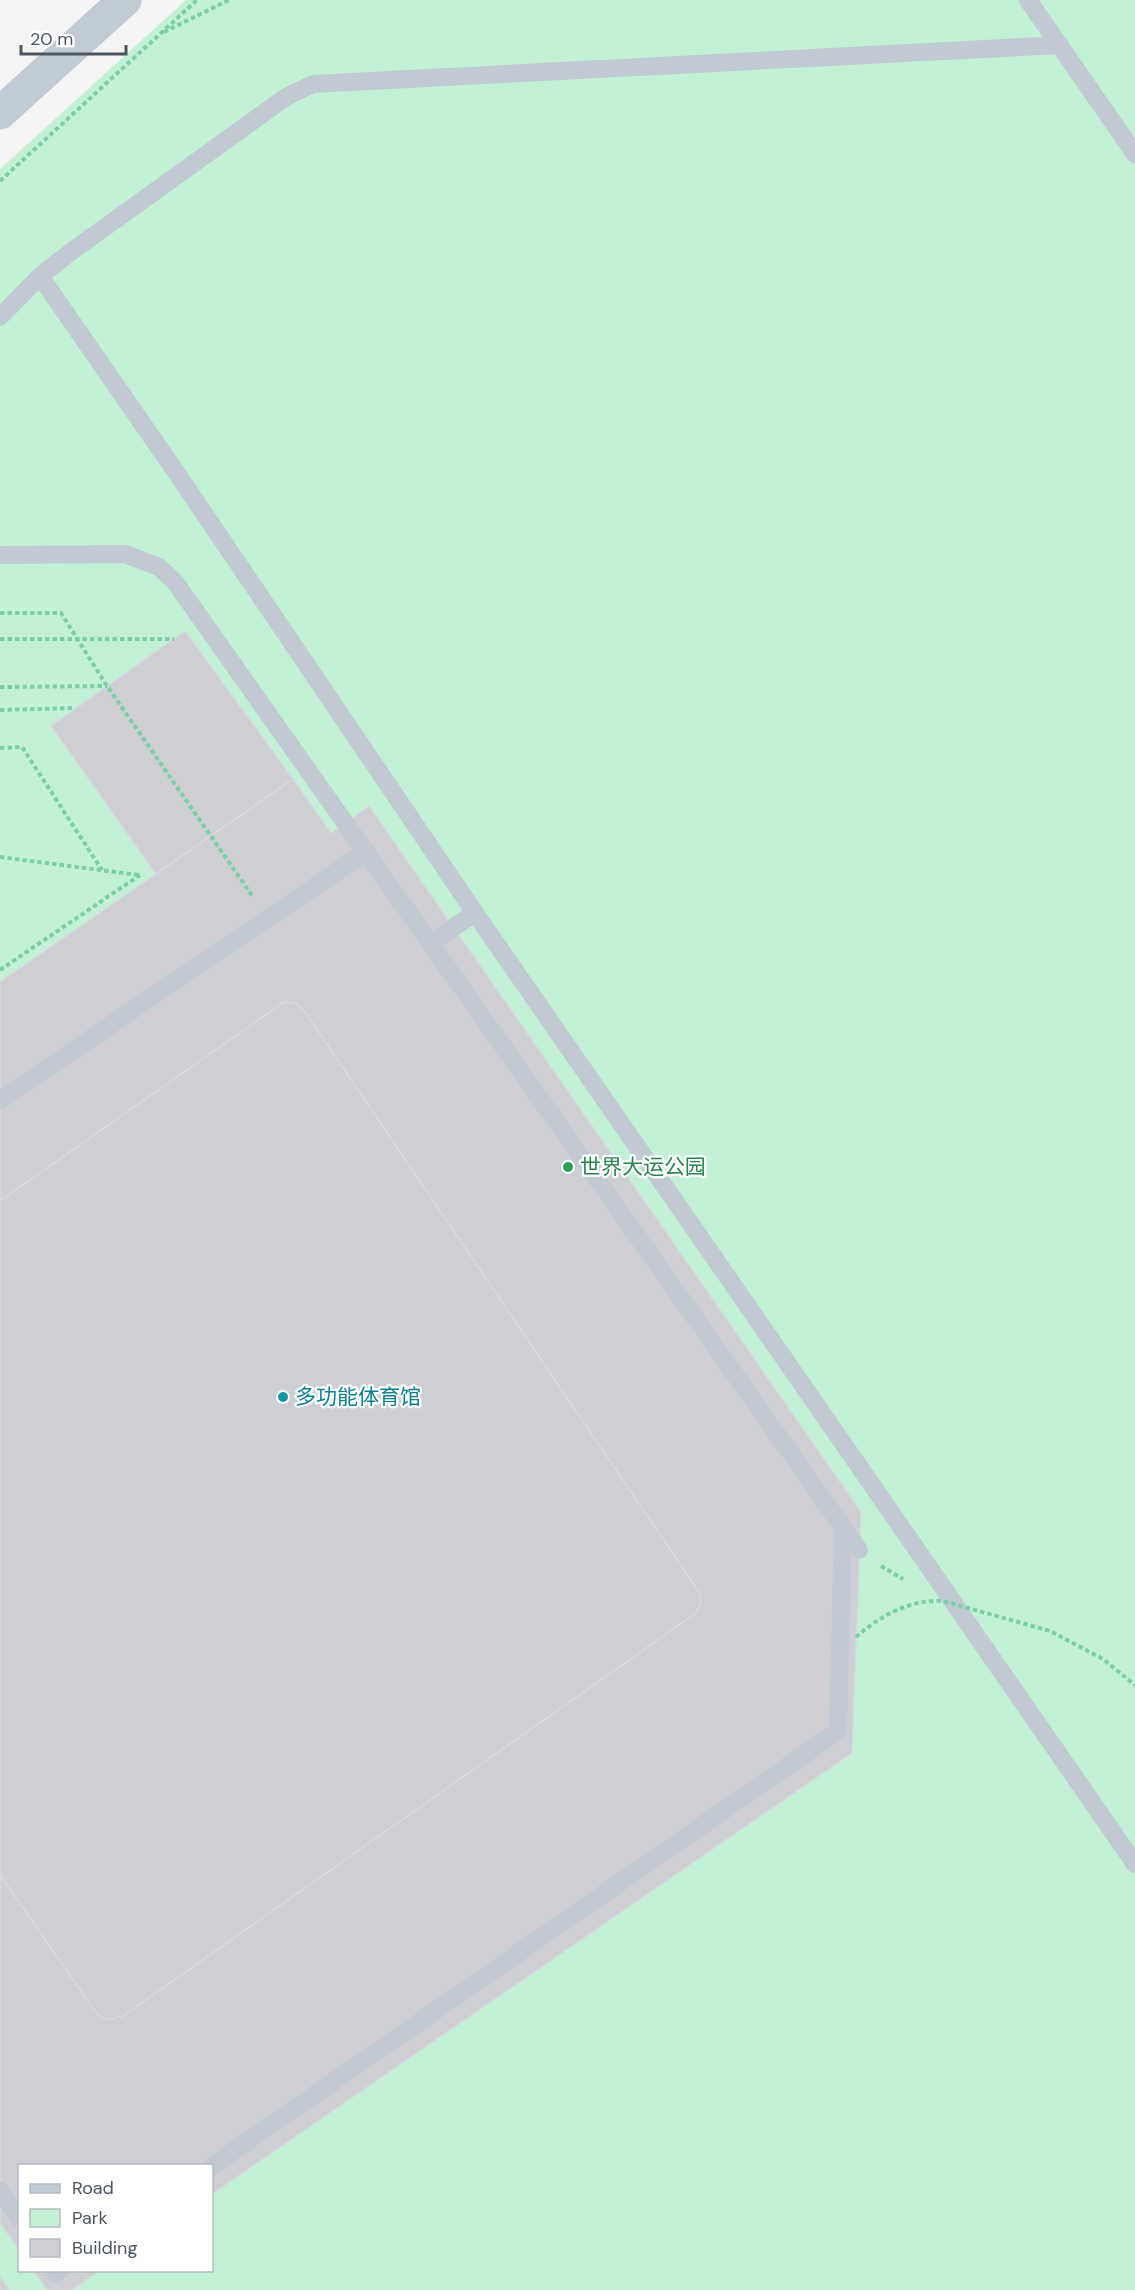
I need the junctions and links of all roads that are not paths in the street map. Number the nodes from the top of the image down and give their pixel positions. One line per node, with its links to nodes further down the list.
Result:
1 (125, 0): 4 (main road)
2 (1028, 0): 3 (lane)
3 (1060, 45): 5 (lane); 6 (lane)
4 (0, 113)
5 (1135, 154)
6 (40, 276): 7 (lane); 10 (lane)
7 (0, 317)
8 (0, 555): 9 (lane)
9 (367, 851): 12 (lane); 13 (lane)
10 (475, 912): 11 (lane); 15 (lane)
11 (441, 936)
12 (0, 1100)
13 (843, 1528): 14 (lane); 16 (lane)
14 (859, 1550)
15 (1135, 1864)
16 (213, 2165)
17 (0, 2191): 18 (lane)
18 (18, 2217)

